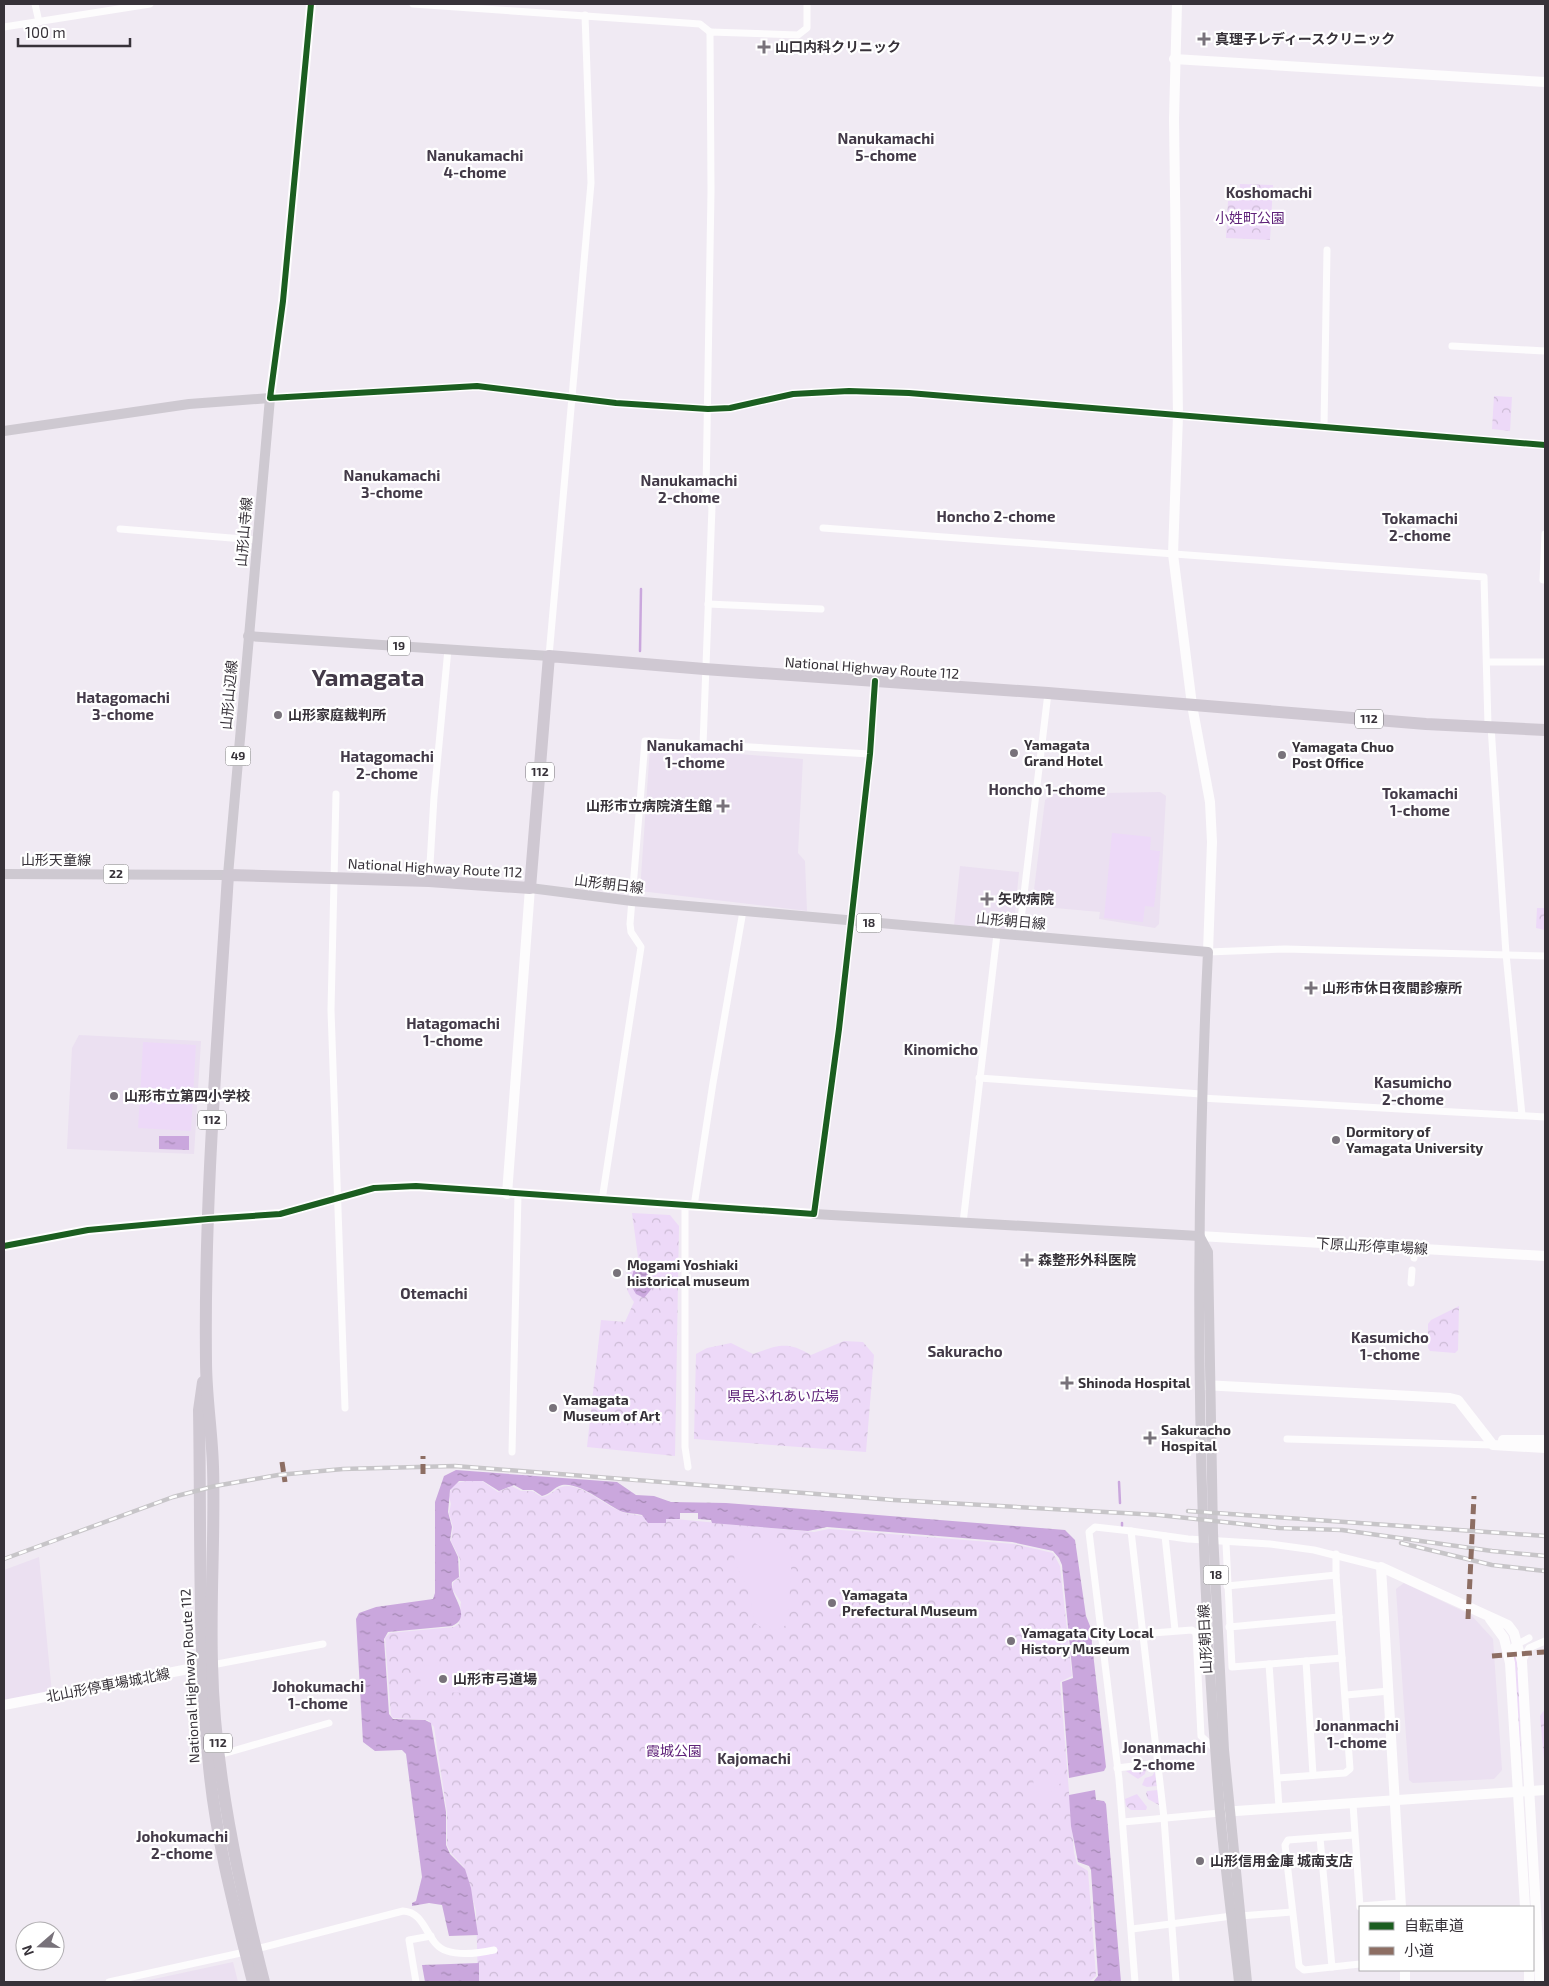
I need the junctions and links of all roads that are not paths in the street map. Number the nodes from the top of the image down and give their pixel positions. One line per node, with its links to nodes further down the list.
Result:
1 (35, 4): 8 (street)
2 (150, 4): 8 (street)
3 (311, 4): 16 (street)
4 (413, 4): 7 (street)
5 (807, 4): 10 (street)
6 (1178, 4): 11 (street)
7 (585, 15): 10 (street); 17 (street)
8 (39, 22): 9 (street)
9 (4, 27)
10 (710, 32): 18 (street)
11 (1174, 59): 12 (street); 19 (street)
12 (1545, 82)
13 (1327, 250): 20 (street)
14 (1452, 346): 15 (street)
15 (1545, 351)
16 (270, 398): 17 (street); 21 (main road); 26 (main road, 山形山寺線)
17 (572, 398): 18 (street); 33 (street)
18 (708, 409): 19 (street); 29 (street)
19 (1178, 416): 20 (street); 27 (street)
20 (1324, 427): 22 (street)
21 (4, 431)
22 (1545, 445)
23 (822, 528): 27 (street)
24 (120, 529): 26 (street)
25 (1545, 534): 28 (street)
26 (257, 540): 31 (main road, 山形山寺線)
27 (1173, 554): 34 (street); 39 (street)
28 (1543, 580)
29 (708, 604): 30 (street); 36 (street)
30 (821, 609)
31 (248, 636): 32 (main road, 19); 46 (main road, 山形山辺線 / 49)
32 (448, 649): 33 (main road, 19); 48 (street)
33 (549, 656): 36 (highway, National Highway Route 112 / 112); 49 (highway, National Highway Route 112 / 112)
34 (1487, 662): 35 (street); 40 (street)
35 (1545, 662)
36 (704, 669): 37 (highway, National Highway Route 112 / 112); 42 (street)
37 (875, 681): 38 (highway, National Highway Route 112 / 112); 43 (street)
38 (1048, 692): 39 (highway, National Highway Route 112 / 112); 54 (street)
39 (1192, 705): 40 (highway, National Highway Route 112 / 112); 55 (street)
40 (1490, 726): 41 (highway, National Highway Route 112 / 112); 56 (street)
41 (1545, 730)
42 (703, 744): 43 (street); 50 (street)
43 (870, 754): 52 (street)
44 (336, 794): 47 (street)
45 (4, 874): 46 (main road, 山形天童線 / 22)
46 (228, 875): 47 (highway, National Highway Route 112); 67 (highway, National Highway Route 112 / 112)
47 (334, 878): 48 (highway, National Highway Route 112); 63 (street)
48 (429, 881): 49 (highway, National Highway Route 112)
49 (530, 888): 50 (main road, 山形朝日線 / 18); 62 (street)
50 (632, 901): 51 (main road, 山形朝日線 / 18); 64 (street)
51 (743, 911): 52 (main road, 山形朝日線 / 18); 65 (street)
52 (850, 921): 53 (main road, 山形朝日線 / 18); 66 (street)
53 (997, 934): 54 (main road, 山形朝日線 / 18); 58 (street)
54 (1019, 936): 55 (main road, 山形朝日線 / 18)
55 (1208, 952): 56 (street); 59 (main road, 山形朝日線 / 18)
56 (1506, 954): 57 (street); 60 (street)
57 (1545, 956)
58 (979, 1078): 59 (street); 68 (street)
59 (1201, 1096): 60 (street); 69 (main road, 山形朝日線 / 18)
60 (1522, 1115): 61 (street)
61 (1545, 1117)
62 (513, 1194): 63 (street); 64 (street); 81 (street)
63 (337, 1199): 67 (street); 76 (street)
64 (602, 1200): 65 (street)
65 (689, 1206): 66 (street); 82 (street)
66 (814, 1214): 68 (main road)
67 (208, 1219): 70 (street); 74 (highway, National Highway Route 112 / 112)
68 (963, 1223): 69 (main road)
69 (1199, 1236): 71 (street, 下原山形停車場線); 75 (main road, 山形朝日線 / 18)
70 (4, 1246)
71 (1545, 1256)
72 (1412, 1270): 73 (street)
73 (1411, 1283)
74 (206, 1364): 104 (highway, National Highway Route 112 / 112); 104 (highway, National Highway Route 112 / 112)
75 (1206, 1385): 79 (street); 109 (main road, 山形朝日線 / 18)
76 (345, 1408)
77 (1287, 1438): 79 (street)
78 (1545, 1440): 79 (street)
79 (1493, 1445): 80 (street)
80 (1545, 1448)
81 (512, 1452)
82 (688, 1467)
83 (1132, 1531): 84 (street); 94 (street); 95 (street)
84 (1165, 1536): 85 (street); 93 (street)
85 (1226, 1543): 86 (street); 89 (street)
86 (1336, 1554): 87 (street); 88 (street)
87 (1381, 1567): 90 (street); 105 (street)
88 (1336, 1575): 89 (street); 91 (street)
89 (1227, 1586): 92 (street)
90 (1485, 1614): 96 (street); 102 (street)
91 (1340, 1618): 92 (street); 99 (street)
92 (1229, 1627): 103 (street)
93 (1175, 1630): 94 (street); 110 (street)
94 (1144, 1633): 95 (street); 112 (street)
95 (1100, 1637): 113 (street)
96 (1516, 1638): 97 (street); 101 (street); 102 (street)
97 (1545, 1640): 101 (street)
98 (323, 1644): 104 (street)
99 (1342, 1658): 100 (street); 106 (street)
100 (1306, 1662): 103 (street); 114 (street)
101 (1522, 1662): 117 (street)
102 (1510, 1663): 117 (street)
103 (1269, 1664): 115 (street)
104 (207, 1666): 107 (street, 北山形停車場城北線); 111 (highway, National Highway Route 112 / 112); 138 (highway, National Highway Route 112 / 112)
105 (1389, 1691): 106 (street); 118 (street)
106 (1346, 1695): 114 (street)
107 (4, 1706)
108 (329, 1724): 111 (street)
109 (1219, 1735): 110 (main road, 山形朝日線 / 18); 121 (main road, 山形朝日線 / 18)
110 (1216, 1750): 121 (main road, 山形朝日線 / 18)
111 (220, 1754): 138 (highway, National Highway Route 112 / 112)
112 (1158, 1762): 113 (street); 122 (street)
113 (1117, 1768): 123 (street)
114 (1313, 1775): 115 (street)
115 (1278, 1778): 120 (street)
116 (1545, 1790): 117 (street)
117 (1524, 1792): 118 (street); 129 (street); 130 (street)
118 (1395, 1800): 119 (street); 126 (street)
119 (1353, 1804): 120 (street); 124 (street)
120 (1279, 1807): 121 (street)
121 (1224, 1812): 122 (street); 133 (main road, 山形朝日線 / 18)
122 (1164, 1818): 123 (street); 134 (street)
123 (1123, 1822): 135 (street)
124 (1354, 1835): 125 (street); 127 (street)
125 (1320, 1838): 132 (street); 140 (street)
126 (1401, 1905): 128 (street)
127 (1360, 1906)
128 (1380, 1906)
129 (1525, 1906)
130 (1534, 1906)
131 (1534, 1911): 149 (street)
132 (1292, 1912): 133 (street); 140 (street)
133 (1236, 1916): 134 (street); 147 (main road, 山形朝日線 / 18); 148 (main road, 山形朝日線 / 18)
134 (1172, 1924): 135 (street); 146 (street)
135 (1132, 1929): 145 (street)
136 (431, 1936): 137 (street); 138 (street); 144 (street)
137 (494, 1950)
138 (251, 1951): 141 (street); 142 (highway, National Highway Route 112 / 112); 143 (highway, National Highway Route 112 / 112)
139 (1359, 1964): 140 (street)
140 (1332, 1967)
141 (109, 1982)
142 (253, 1982)
143 (264, 1982)
144 (416, 1982)
145 (1135, 1982)
146 (1176, 1982)
147 (1239, 1982)
148 (1247, 1982)
149 (1540, 1982)

